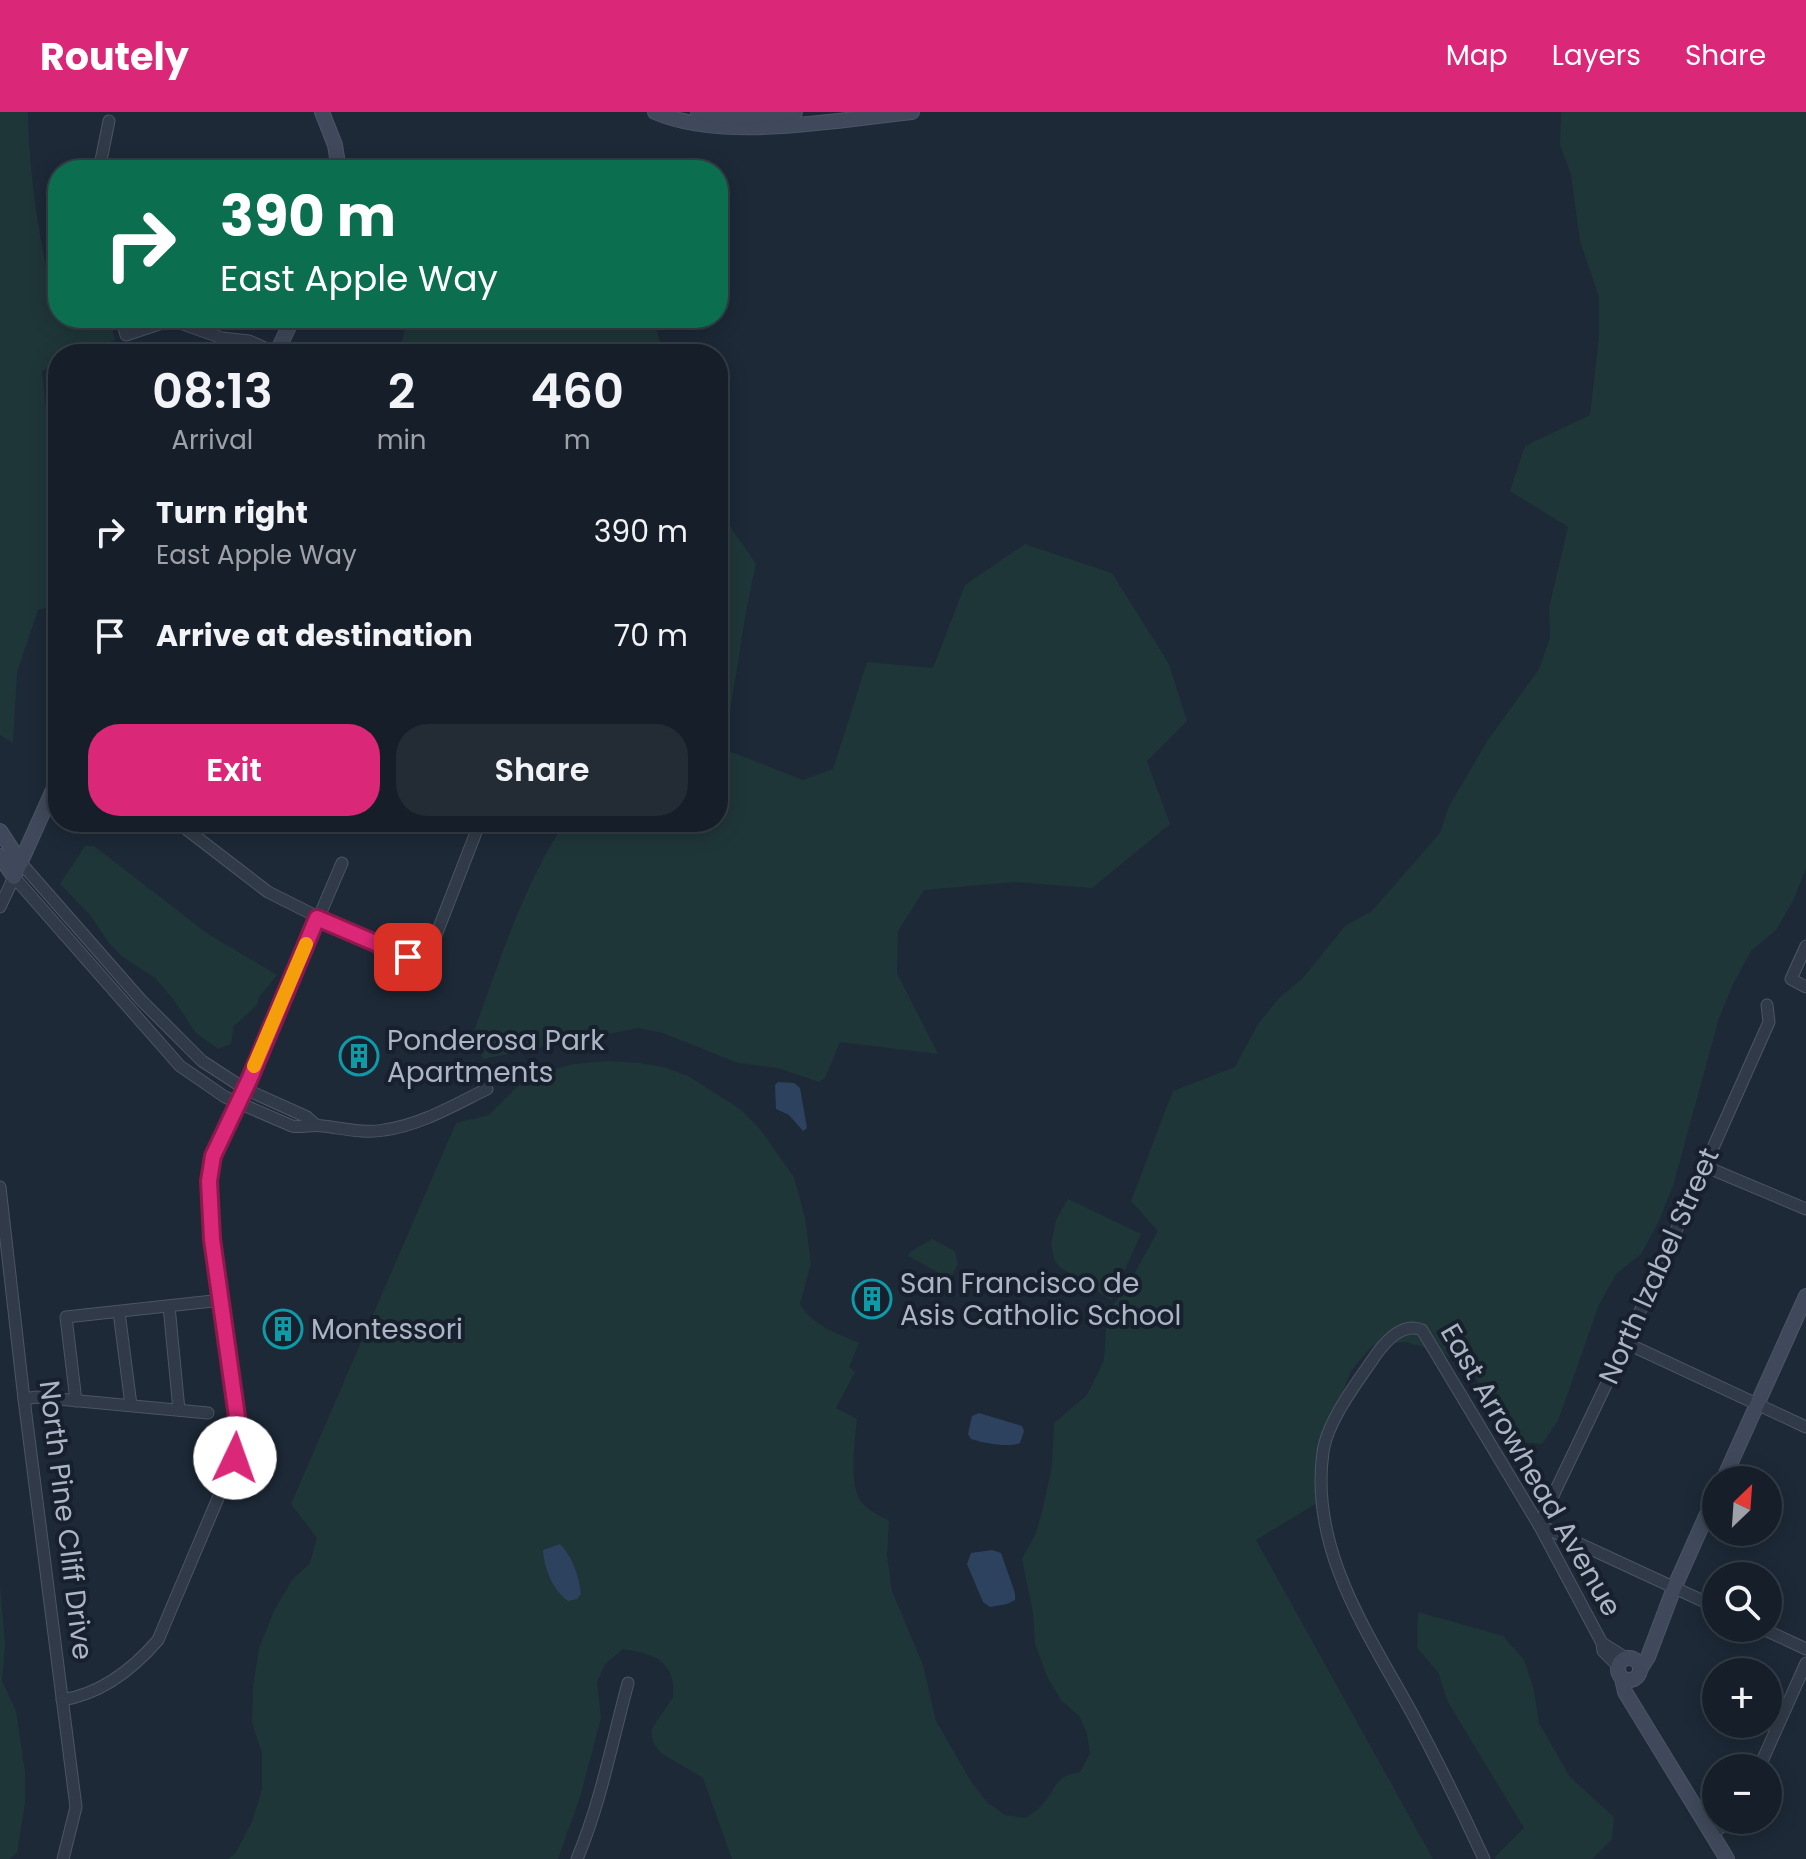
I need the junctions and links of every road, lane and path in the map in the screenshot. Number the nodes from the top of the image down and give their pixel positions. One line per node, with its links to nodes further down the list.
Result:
1 (322, 112): 9 (street)
2 (655, 112): 6 (street)
3 (698, 112): 6 (street)
4 (795, 112): 6 (street)
5 (912, 112): 6 (street)
6 (779, 117)
7 (109, 121): 8 (street)
8 (101, 160)
9 (337, 160)
10 (124, 328): 11 (street)
11 (147, 328)
12 (194, 328): 13 (street)
13 (255, 344)
14 (48, 802): 20 (street)
15 (0, 831): 20 (street)
16 (190, 832): 22 (street)
17 (476, 832): 22 (street)
18 (0, 856): 20 (street)
19 (342, 863): 22 (street)
20 (18, 870): 21 (street); 25 (street); 27 (street)
21 (0, 907)
22 (317, 918): 28 (street)
23 (1806, 946): 24 (street)
24 (1806, 987)
25 (142, 1000): 27 (street); 28 (street)
26 (1767, 1005): 32 (street, North Izabel Street)
27 (131, 1010): 30 (street)
28 (245, 1089): 30 (street); 31 (street)
29 (487, 1089): 31 (street)
30 (239, 1102): 31 (street); 36 (street)
31 (316, 1125)
32 (1704, 1166): 34 (street); 39 (street, North Izabel Street)
33 (0, 1187): 40 (street, North Pine Cliff Drive)
34 (1806, 1209)
35 (1806, 1296): 42 (street)
36 (222, 1300): 37 (street); 57 (street)
37 (169, 1306): 38 (street); 44 (street)
38 (119, 1312): 41 (street); 43 (street)
39 (1626, 1343): 42 (street); 48 (street, North Izabel Street)
40 (24, 1399): 41 (street); 57 (street, North Pine Cliff Drive)
41 (76, 1401): 43 (street)
42 (1757, 1404): 46 (street); 47 (street)
43 (131, 1405): 44 (street)
44 (179, 1410): 45 (street)
45 (208, 1413)
46 (1806, 1427)
47 (1729, 1466)
48 (1539, 1525): 50 (street); 55 (street, East Arrowhead Avenue); 61 (street, East Arrowhead Avenue)
49 (1702, 1525): 50 (street)
50 (1674, 1588): 51 (street); 55 (street)
51 (1702, 1601)
52 (1782, 1638): 53 (street)
53 (1806, 1649)
54 (1806, 1663): 58 (street)
55 (1629, 1668): 62 (street)
56 (628, 1683): 60 (street)
57 (62, 1700): 59 (street, North Pine Cliff Drive)
58 (1765, 1754)
59 (63, 1859)
60 (577, 1859)
61 (1484, 1859)
62 (1727, 1859)

